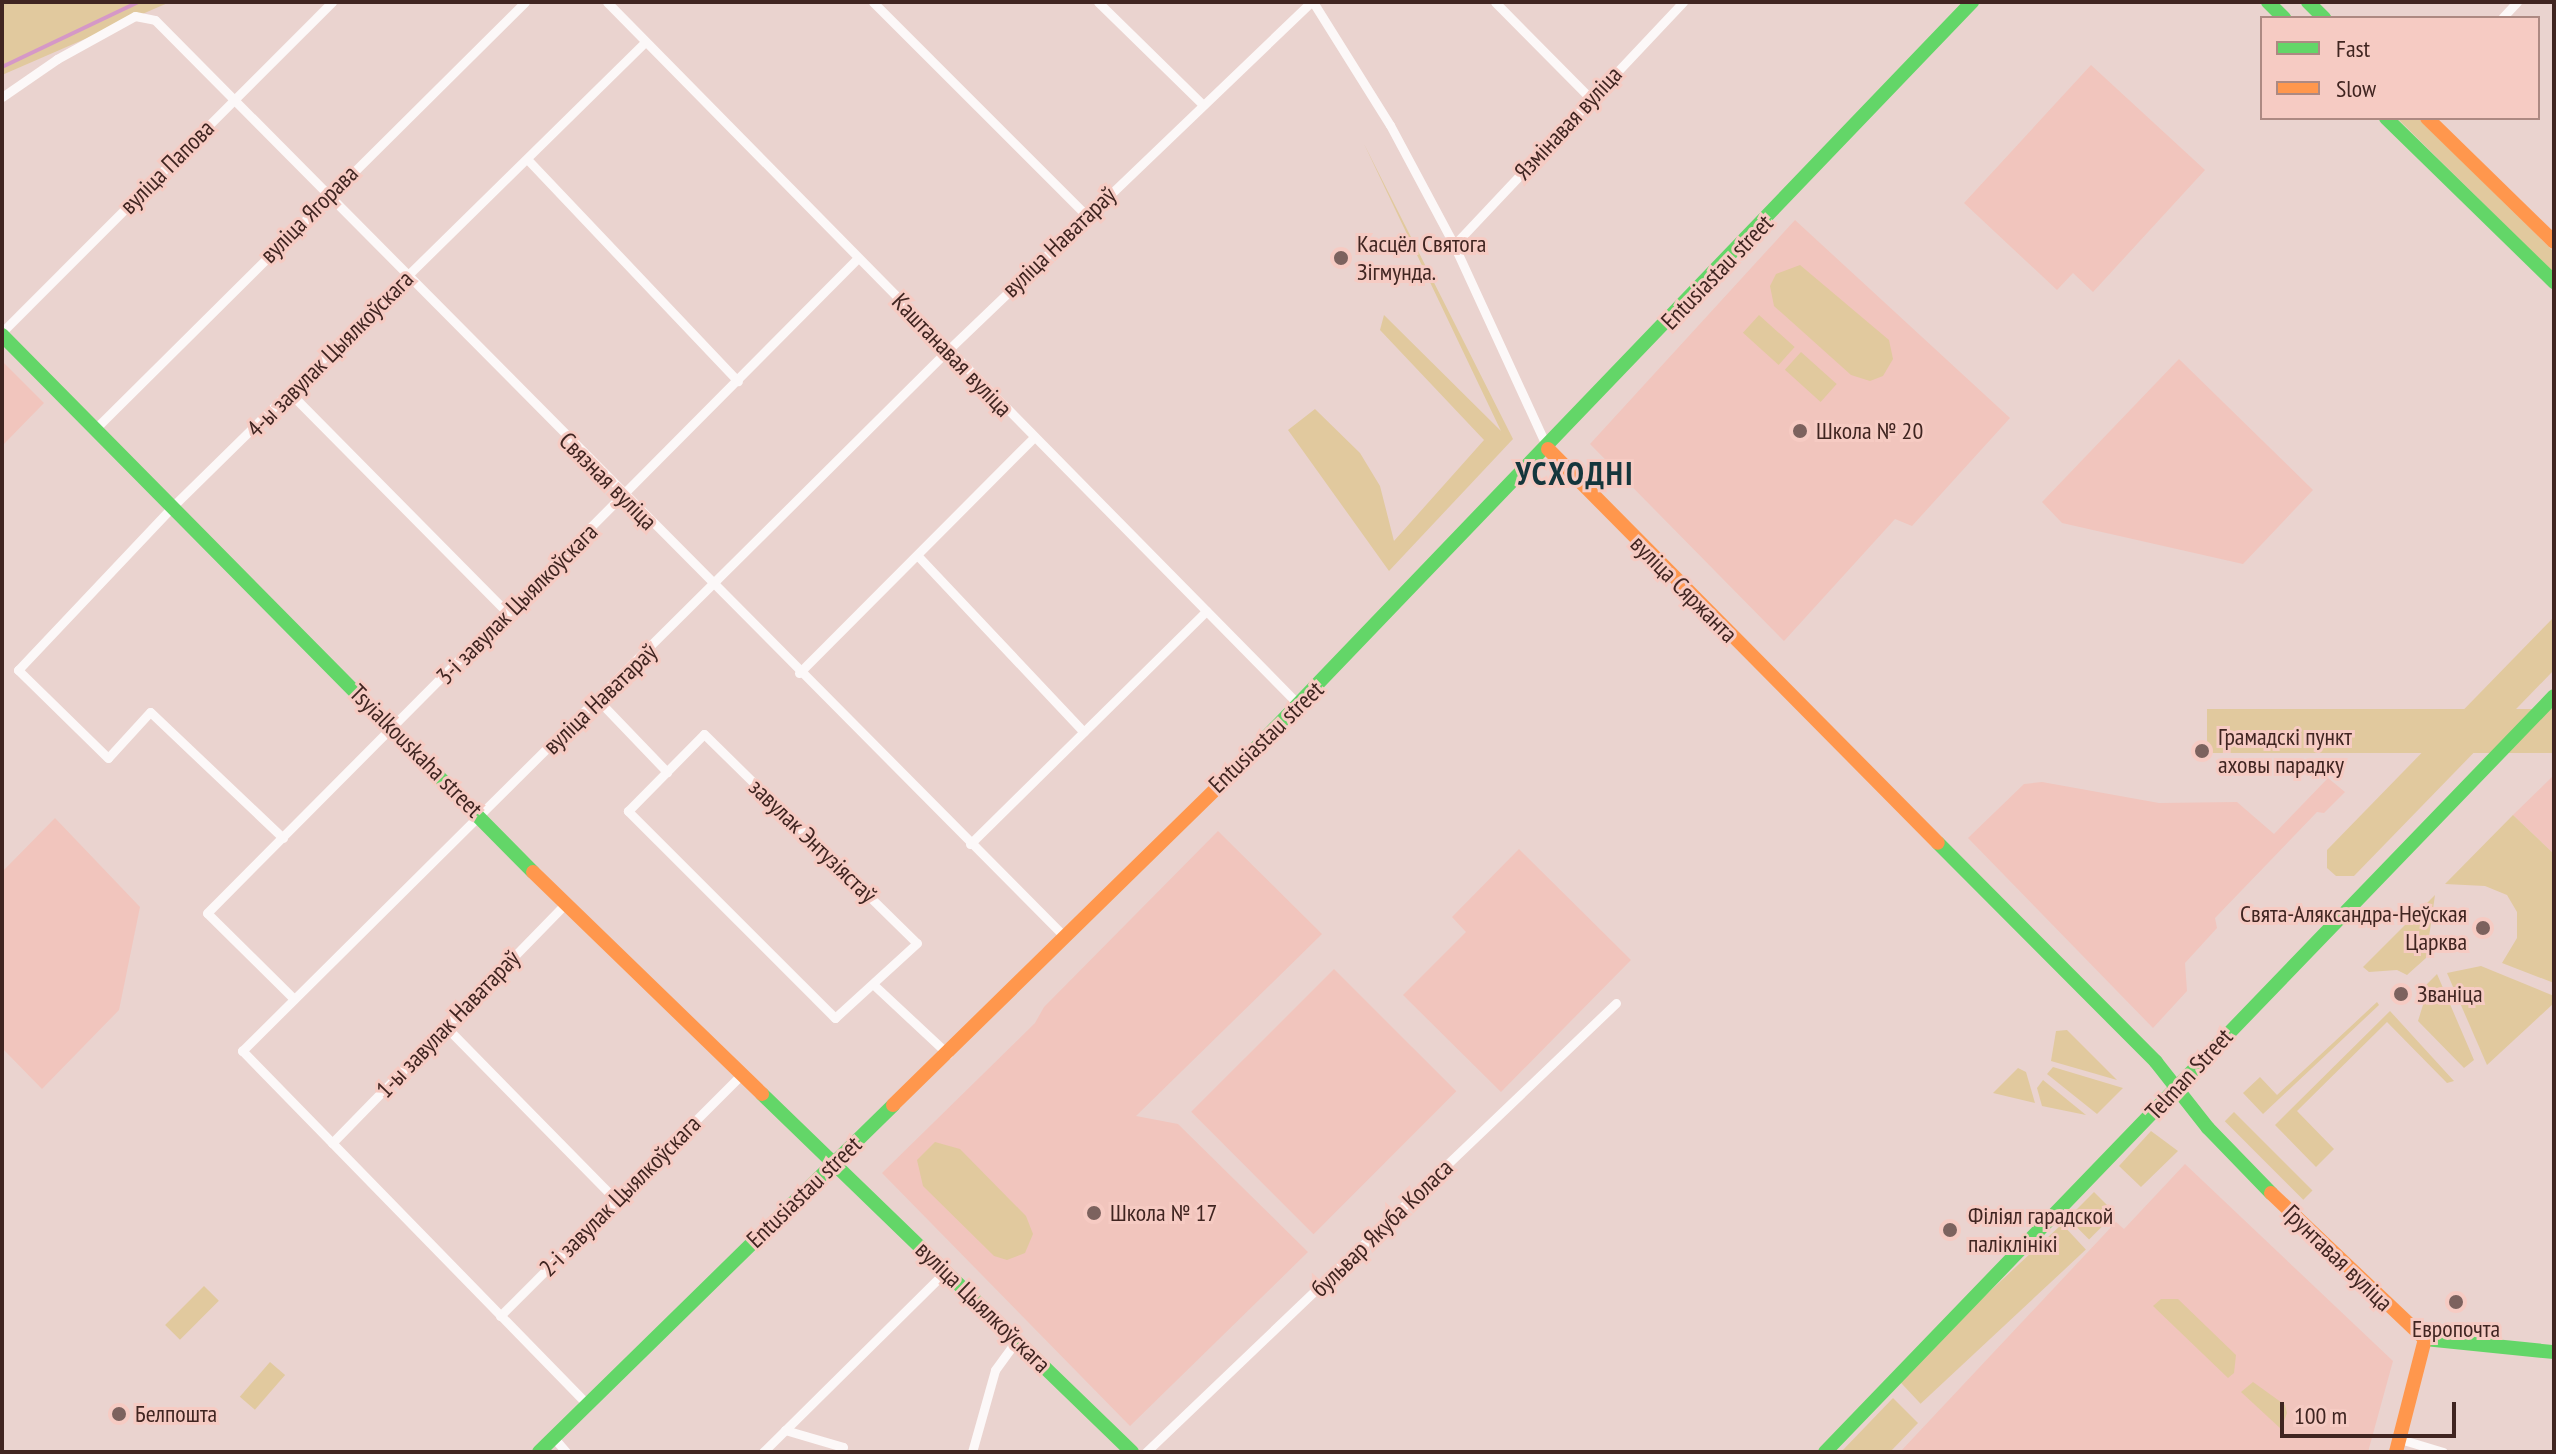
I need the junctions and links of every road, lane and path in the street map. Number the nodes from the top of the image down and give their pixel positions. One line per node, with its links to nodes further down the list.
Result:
1 (332, 2): 13 (street, вуліца Папова)
2 (525, 2): 18 (street, вуліца Ягорава)
3 (607, 2): 10 (street, Каштанавая вуліца)
4 (873, 2): 19 (street)
5 (1098, 2): 14 (street)
6 (1312, 2): 14 (street, вуліца Наватараў); 21 (street, вуліца Сяржанта)
7 (1495, 2): 12 (street)
8 (1683, 2): 12 (street, Язмінавая вуліца)
9 (1972, 2): 31 (main road, Entusiastau street)
10 (645, 42): 17 (street, 4-ы завулак Цыялкоўскага); 22 (street, Каштанавая вуліца)
11 (2, 97): 13 (street, Связная вуліца)
12 (1591, 99): 21 (street, Язмінавая вуліца)
13 (235, 100): 18 (street, Связная вуліца); 25 (street, вуліца Папова)
14 (1203, 105): 19 (street, вуліца Наватараў)
15 (2388, 120): 24 (main road)
16 (2429, 120): 20 (main road)
17 (528, 160): 23 (street, 4-ы завулак Цыялкоўскага); 27 (street)
18 (328, 195): 23 (street, Связная вуліца); 29 (street, вуліца Ягорава)
19 (1086, 215): 26 (street, вуліца Наватараў)
20 (2553, 238)
21 (1454, 245): 31 (street, вуліца Сяржанта)
22 (858, 258): 26 (street, Каштанавая вуліца); 27 (street, 3-і завулак Цыялкоўскага)
23 (407, 277): 28 (street, 4-ы завулак Цыялкоўскага); 32 (street, Связная вуліца)
24 (2554, 282)
25 (2, 334): 29 (main road, Tsyialkouskaha street)
26 (947, 351): 30 (street, Каштанавая вуліца); 35 (street, вуліца Наватараў)
27 (738, 381): 32 (street, 3-і завулак Цыялкоўскага)
28 (291, 394): 33 (street, 4-ы завулак Цыялкоўскага); 37 (street)
29 (95, 429): 33 (main road, Tsyialkouskaha street)
30 (1033, 438): 34 (street); 36 (street, Каштанавая вуліца)
31 (1548, 449): 41 (main road, Entusiastau street); 56 (main road, вуліца Сяржанта)
32 (624, 497): 35 (street, Связная вуліца); 37 (street, 3-і завулак Цыялкоўскага)
33 (170, 509): 42 (main road, Tsyialkouskaha street); 46 (street, 4-ы завулак Цыялкоўскага)
34 (917, 555): 38 (street); 43 (street)
35 (714, 587): 38 (street, Связная вуліца); 40 (street, вуліца Наватараў)
36 (1206, 611): 41 (street, Каштанавая вуліца); 43 (street)
37 (508, 613): 42 (street, 3-і завулак Цыялкоўскага)
38 (799, 673): 47 (street, Связная вуліца)
39 (2554, 696): 56 (main road, Telman Street)
40 (598, 700): 44 (street); 45 (street, вуліца Наватараў)
41 (1300, 706): 49 (main road, Entusiastau street)
42 (393, 726): 45 (main road, Tsyialkouskaha street); 46 (street, 3-і завулак Цыялкоўскага)
43 (1084, 732): 47 (street)
44 (667, 772): 50 (street, завулак Энтузіястаў); 50 (street, завулак Энтузіястаў)
45 (480, 816): 48 (main road, Tsyialkouskaha street); 51 (street, вуліца Наватараў)
46 (283, 838): 51 (street, 3-і завулак Цыялкоўскага)
47 (970, 844): 49 (street, Связная вуліца)
48 (565, 904): 53 (street, 1-ы завулак Наватараў); 55 (main road, Tsyialkouskaha street)
49 (1065, 937): 54 (main road, Entusiastau street)
50 (875, 986): 54 (street)
51 (294, 999): 57 (street, вуліца Наватараў)
52 (1616, 1003): 75 (street, бульвар Якуба Коласа)
53 (446, 1027): 57 (street, 1-ы завулак Наватараў); 59 (street)
54 (948, 1054): 58 (main road, Entusiastau street)
55 (739, 1077): 58 (main road, Tsyialkouskaha street); 59 (street, 2-і завулак Цыялкоўскага)
56 (2176, 1087): 62 (main road, Грунтавая вуліца); 76 (main road, Telman Street)
57 (332, 1143): 61 (street, вуліца Наватараў)
58 (833, 1163): 60 (main road, вуліца Цыялкоўскага); 65 (main road, Entusiastau street)
59 (616, 1200): 61 (street, 2-і завулак Цыялкоўскага)
60 (946, 1271): 63 (main road, вуліца Цыялкоўскага); 66 (street)
61 (500, 1316): 65 (street, вуліца Наватараў)
62 (2425, 1339): 64 (main road); 68 (main road)
63 (1017, 1340): 73 (street); 74 (main road, вуліца Цыялкоўскага)
64 (2554, 1352)
65 (587, 1404): 67 (main road, Entusiastau street)
66 (785, 1430): 71 (street); 72 (street)
67 (554, 1438): 69 (main road, Entusiastau street); 70 (street)
68 (2398, 1446): 77 (street)
69 (539, 1452)
70 (566, 1452)
71 (763, 1452)
72 (841, 1452)
73 (972, 1452)
74 (1132, 1452)
75 (1146, 1452)
76 (1825, 1452)
77 (2443, 1452)

